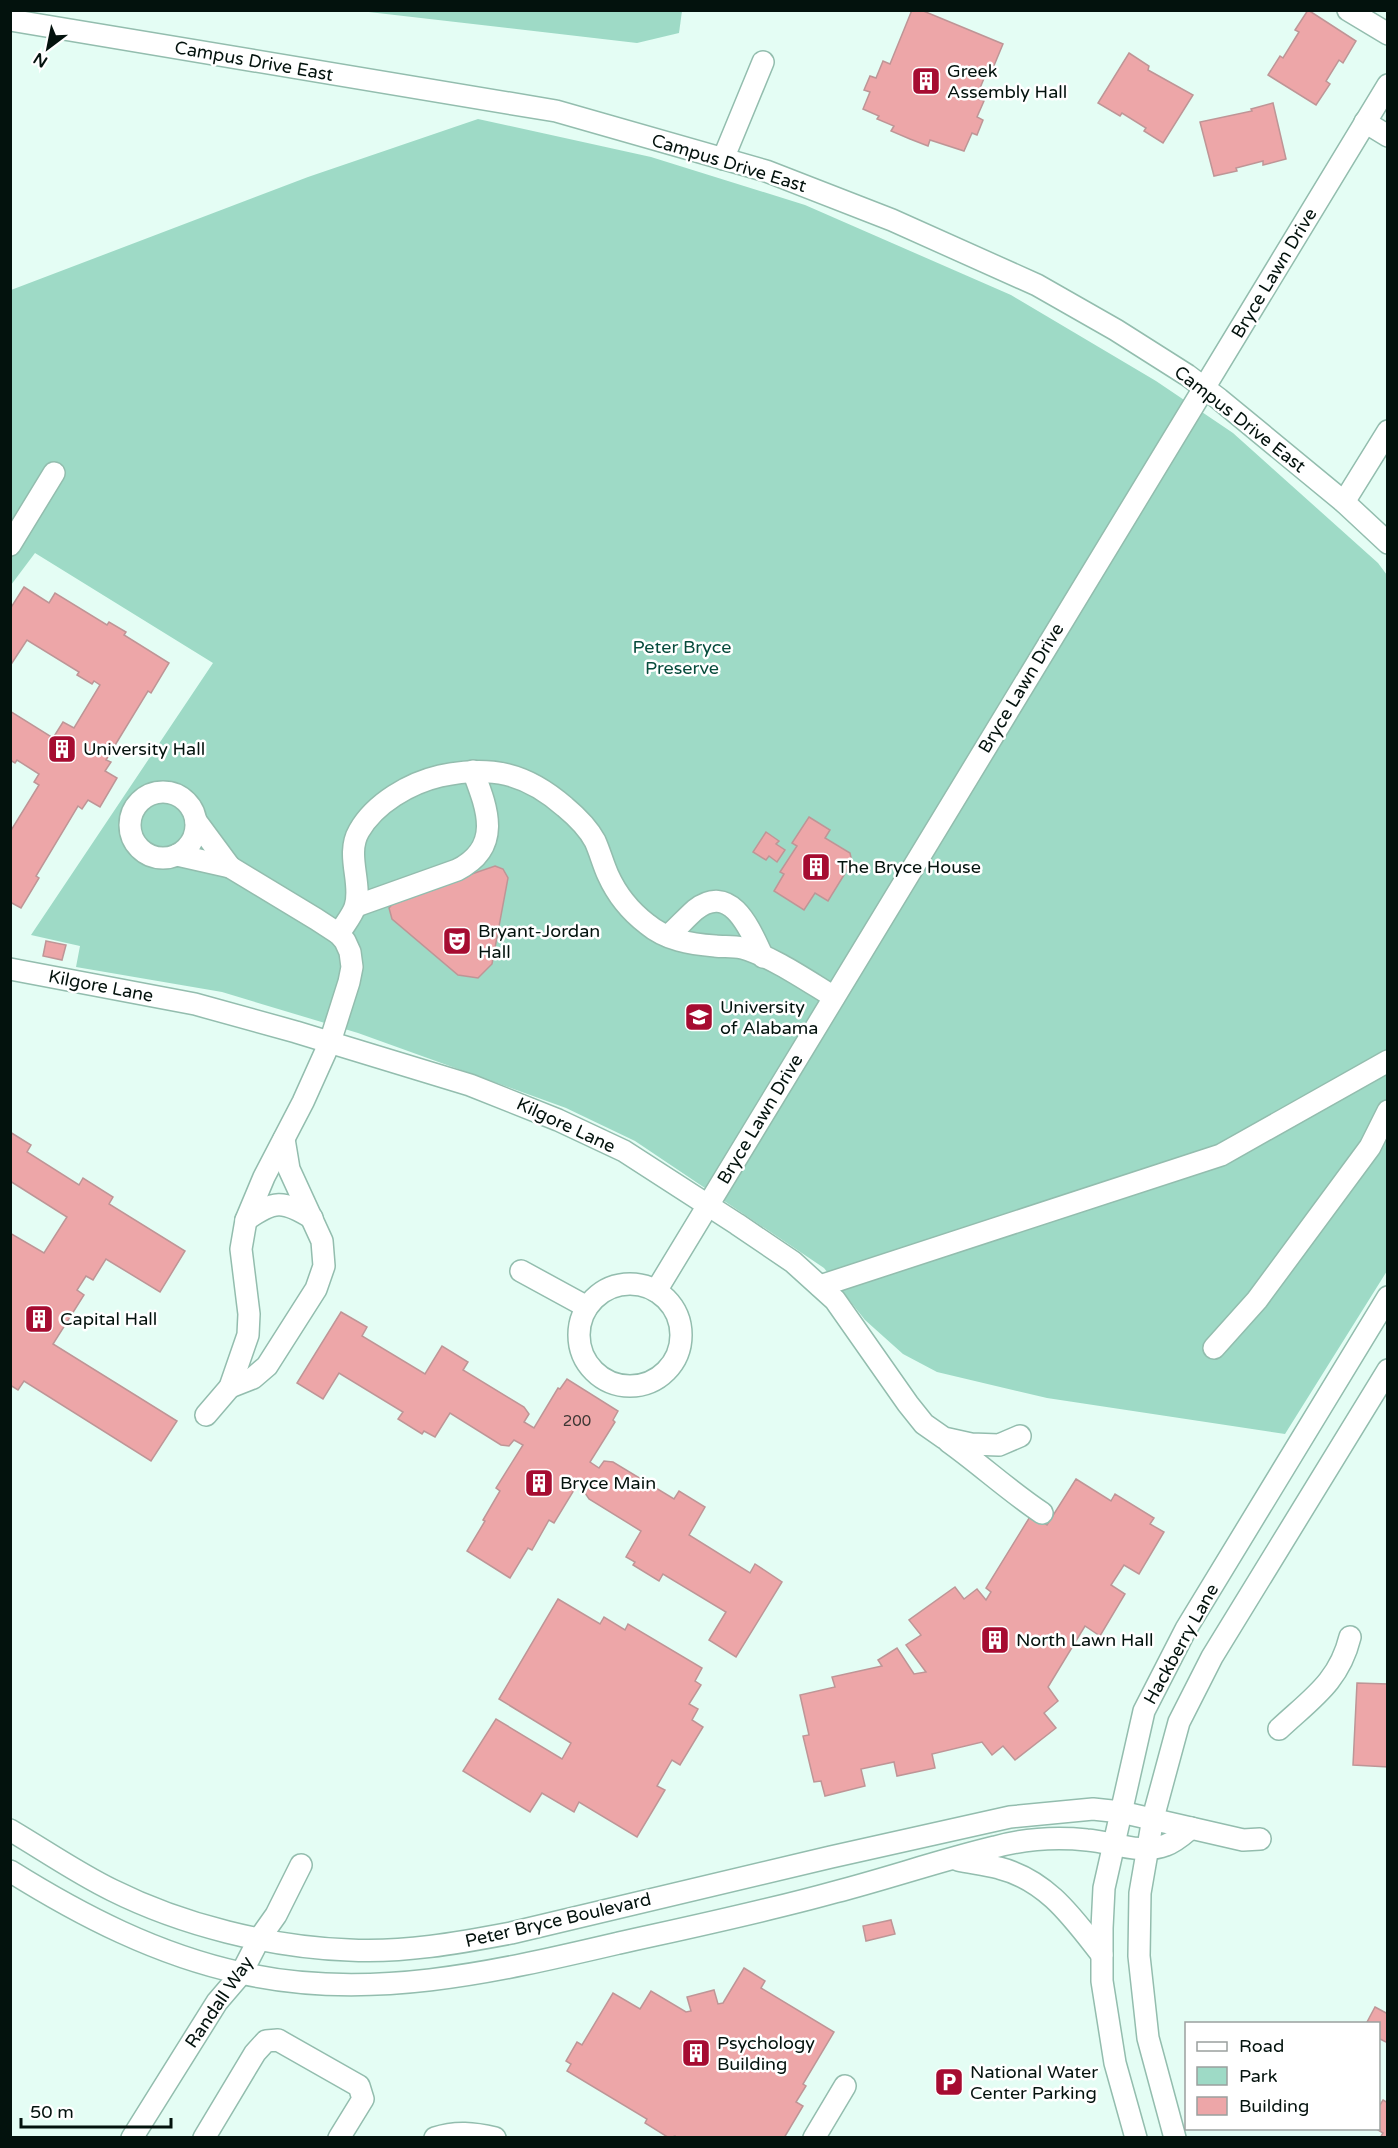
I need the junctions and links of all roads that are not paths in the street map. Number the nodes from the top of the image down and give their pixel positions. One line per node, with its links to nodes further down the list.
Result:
1 (1348, 10): 3 (street)
2 (10, 20): 8 (street, Campus Drive East)
3 (1388, 34)
4 (763, 62): 8 (street)
5 (1388, 85): 6 (street, Bryce Lawn Drive)
6 (1365, 122): 7 (street); 9 (street, Bryce Lawn Drive)
7 (1388, 136)
8 (723, 159): 9 (street, Campus Drive East)
9 (1204, 387): 12 (street, Campus Drive East); 24 (street, Bryce Lawn Drive)
10 (1388, 431): 12 (street)
11 (54, 473): 14 (street)
12 (1344, 502): 13 (street, Campus Drive East)
13 (1388, 543)
14 (10, 545)
15 (473, 771): 19 (street); 19 (street); 21 (street)
16 (196, 821): 17 (street); 17 (street); 18 (street)
17 (177, 855): 18 (street)
18 (230, 867): 20 (street)
19 (356, 906): 20 (street)
20 (339, 934): 25 (street)
21 (668, 936): 22 (street); 22 (street)
22 (763, 957): 24 (street)
23 (10, 969): 25 (street, Kilgore Lane)
24 (834, 997): 29 (street, Bryce Lawn Drive)
25 (330, 1042): 28 (street); 29 (street, Kilgore Lane)
26 (1388, 1061): 33 (street)
27 (1388, 1111): 37 (street)
28 (284, 1139): 30 (street); 31 (street)
29 (708, 1205): 33 (street, Kilgore Lane); 34 (street, Bryce Lawn Drive)
30 (313, 1219): 31 (street); 39 (street)
31 (246, 1220): 39 (street)
32 (521, 1271): 36 (street)
33 (820, 1286): 42 (street, Kilgore Lane)
34 (656, 1291): 36 (street); 36 (street)
35 (1388, 1297): 46 (street, Hackberry Lane)
36 (587, 1307)
37 (1214, 1348)
38 (1388, 1370): 47 (street, Hackberry Lane)
39 (230, 1387): 40 (street)
40 (207, 1415)
41 (1020, 1436): 42 (street, Kilgore Lane)
42 (944, 1438): 43 (street)
43 (1042, 1513)
44 (1350, 1637): 45 (street)
45 (1279, 1730)
46 (1121, 1812): 47 (street, Peter Bryce Boulevard); 51 (street, Hackberry Lane); 56 (street, Peter Bryce Boulevard)
47 (1153, 1818): 48 (street, Peter Bryce Boulevard); 52 (street, Hackberry Lane)
48 (1191, 1828): 50 (street, Peter Bryce Boulevard); 52 (street)
49 (10, 1830): 56 (street, Peter Bryce Boulevard)
50 (1260, 1839)
51 (1113, 1845): 52 (street, Peter Bryce Boulevard); 53 (street, Peter Bryce Boulevard); 57 (street, Hackberry Lane)
52 (1148, 1850): 67 (street, Hackberry Lane)
53 (951, 1859): 57 (street); 58 (street, Peter Bryce Boulevard)
54 (301, 1865): 56 (street, Randall Way)
55 (10, 1871): 58 (street, Peter Bryce Boulevard)
56 (259, 1939): 58 (street, Randall Way)
57 (1102, 1955): 66 (street, Hackberry Lane)
58 (241, 1974): 60 (street, Randall Way)
59 (845, 2086): 65 (street)
60 (132, 2138)
61 (204, 2138): 62 (street)
62 (339, 2138)
63 (435, 2138): 64 (street)
64 (495, 2138)
65 (814, 2138)
66 (1136, 2138)
67 (1175, 2138)

